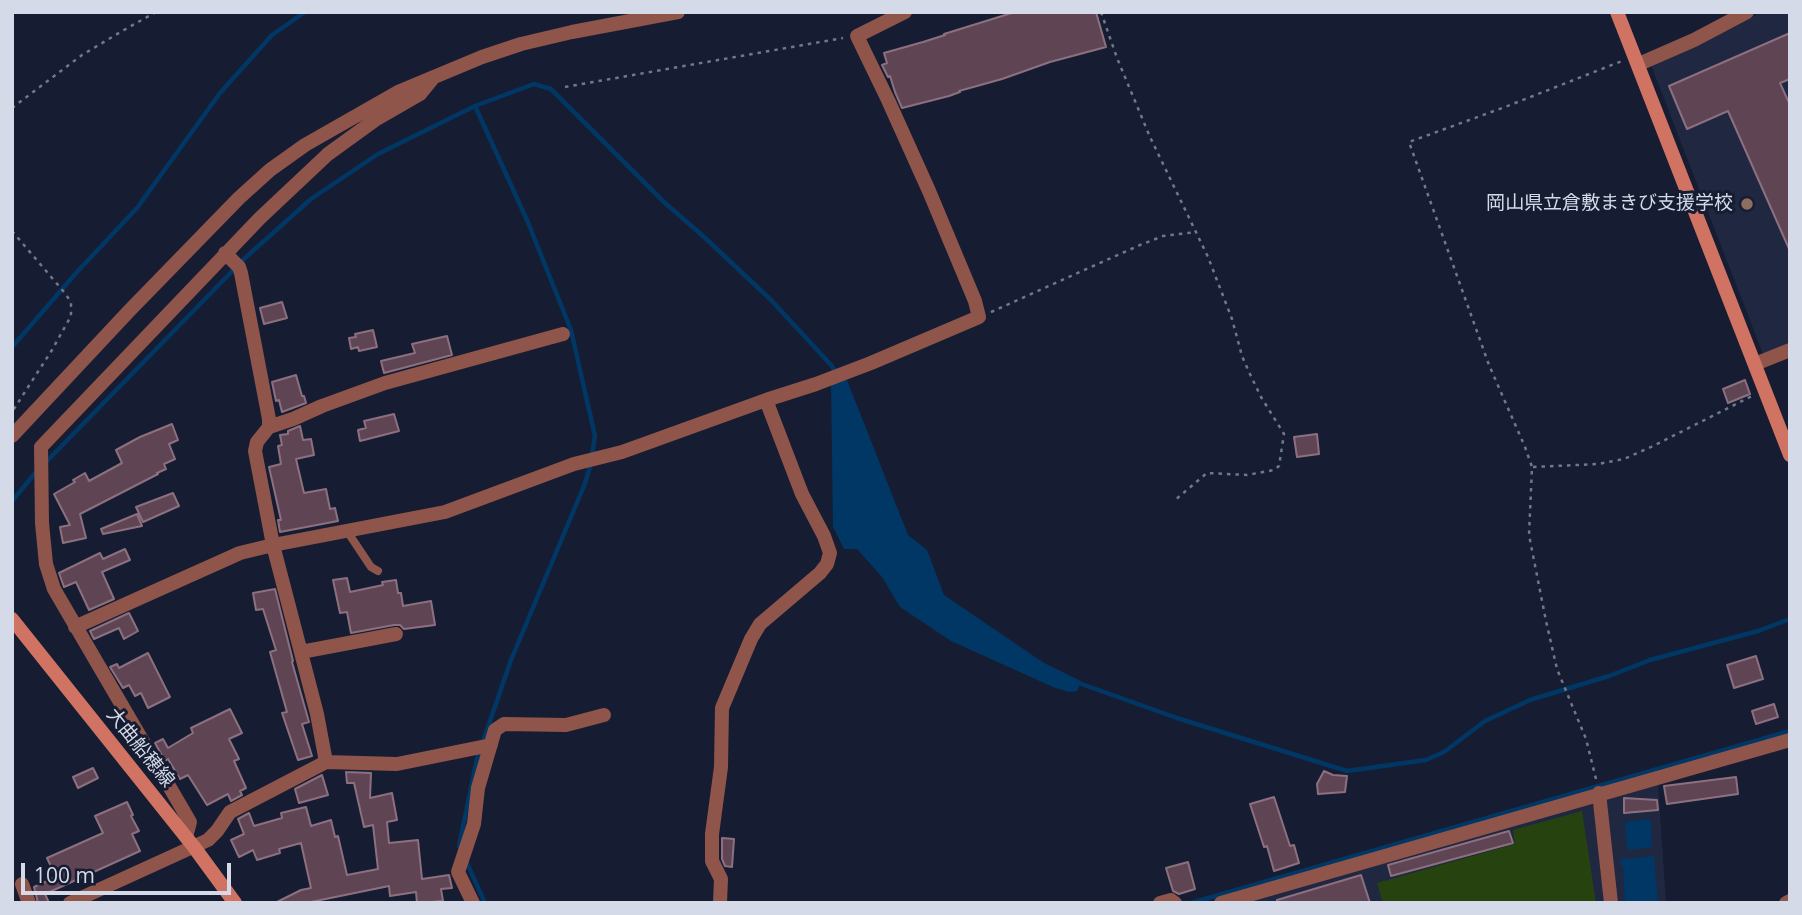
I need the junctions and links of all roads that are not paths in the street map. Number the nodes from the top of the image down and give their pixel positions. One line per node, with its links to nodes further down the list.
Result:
1 (678, 12): 6 (street)
2 (905, 12): 11 (street)
3 (1617, 12): 5 (street)
4 (1747, 12): 5 (street)
5 (1637, 60): 10 (street)
6 (433, 78): 7 (street); 13 (street)
7 (232, 260): 12 (street); 19 (street)
8 (562, 334): 12 (street)
9 (1790, 350): 10 (street)
10 (1755, 364): 14 (street)
11 (766, 400): 15 (street); 33 (street)
12 (269, 427): 16 (street)
13 (12, 436)
14 (1790, 455)
15 (346, 531): 16 (street); 17 (lane)
16 (273, 545): 19 (street); 21 (street)
17 (378, 571)
18 (12, 619): 27 (street, 大曲船穂線)
19 (75, 627): 27 (street)
20 (396, 634): 21 (street)
21 (301, 652): 25 (street)
22 (604, 715): 24 (street)
23 (1790, 740): 26 (street)
24 (491, 745): 25 (street); 32 (street)
25 (326, 762): 27 (street)
26 (1598, 787): 36 (street); 37 (street)
27 (190, 842): 30 (street); 31 (street, 大曲船穂線)
28 (22, 884): 29 (street)
29 (29, 903)
30 (70, 903)
31 (235, 903)
32 (473, 903)
33 (720, 903)
34 (1160, 903): 35 (street)
35 (1175, 903)
36 (1220, 903)
37 (1611, 903)

